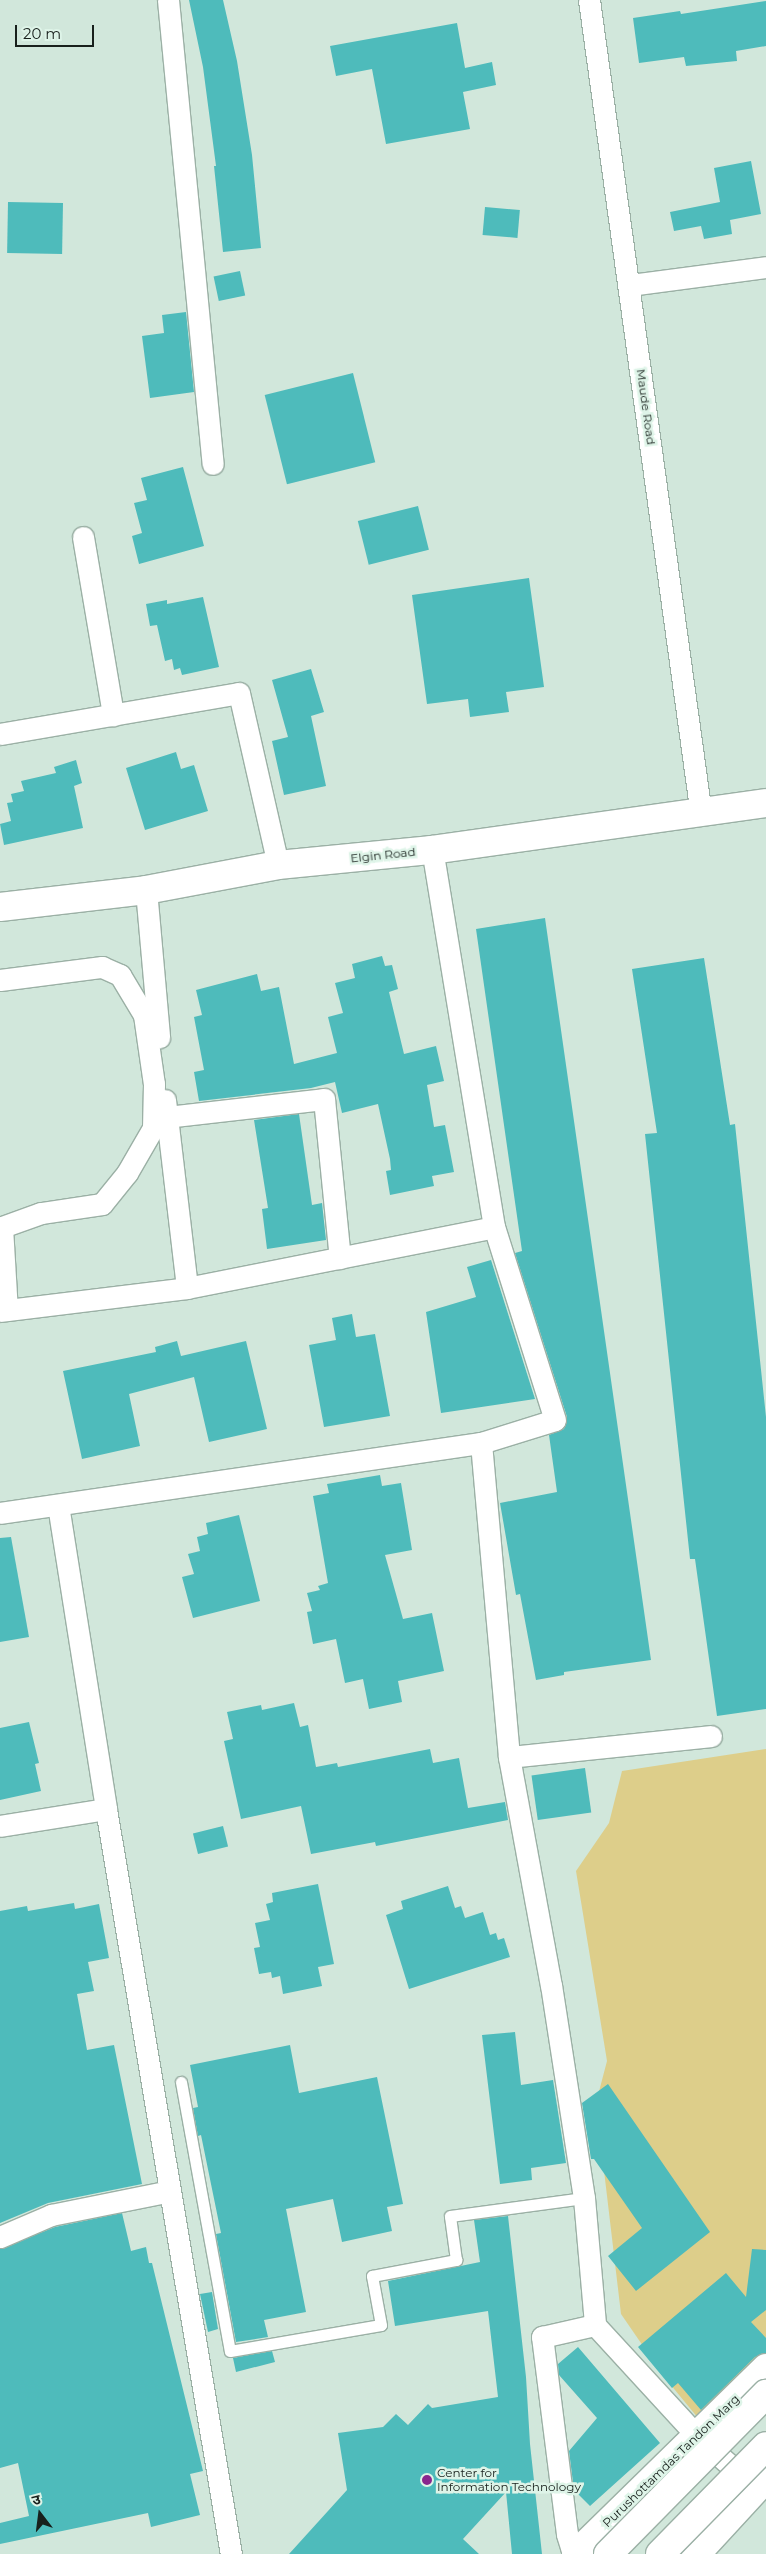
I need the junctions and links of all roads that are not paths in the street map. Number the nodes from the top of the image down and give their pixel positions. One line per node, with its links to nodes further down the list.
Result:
1 (168, 0): 5 (street)
2 (590, 0): 4 (street, Maude Road)
3 (766, 267): 4 (street)
4 (630, 286): 10 (street, Maude Road)
5 (213, 464)
6 (83, 537): 7 (street)
7 (112, 715): 8 (street); 12 (street)
8 (0, 734)
9 (766, 803): 10 (street, Elgin Road)
10 (701, 814): 11 (street, Elgin Road)
11 (432, 850): 12 (street, Elgin Road); 18 (street)
12 (278, 865): 13 (street, Elgin Road)
13 (146, 890): 14 (street, Elgin Road); 16 (street)
14 (0, 907)
15 (0, 980): 17 (street)
16 (167, 1117): 19 (street); 20 (street)
17 (1, 1221): 21 (street)
18 (494, 1226): 19 (street); 22 (street)
19 (340, 1258): 20 (street)
20 (187, 1288): 21 (street)
21 (3, 1311)
22 (481, 1443): 23 (street); 26 (street)
23 (58, 1505): 24 (street); 27 (street)
24 (0, 1513)
25 (711, 1736): 26 (street)
26 (509, 1757): 31 (street)
27 (106, 1808): 28 (street); 30 (street)
28 (0, 1826)
29 (181, 2082): 31 (lane)
30 (170, 2191): 32 (street); 39 (street)
31 (584, 2198): 33 (street)
32 (0, 2237)
33 (595, 2326): 36 (street); 40 (street)
34 (766, 2368): 36 (street, Purushottamdas Tandon Marg)
35 (766, 2394): 41 (street, bridge)
36 (698, 2437): 38 (street); 40 (street, Purushottamdas Tandon Marg)
37 (766, 2446): 42 (street, bridge)
38 (761, 2483): 43 (street)
39 (231, 2554)
40 (575, 2554)
41 (608, 2554)
42 (660, 2554)
43 (696, 2554)

